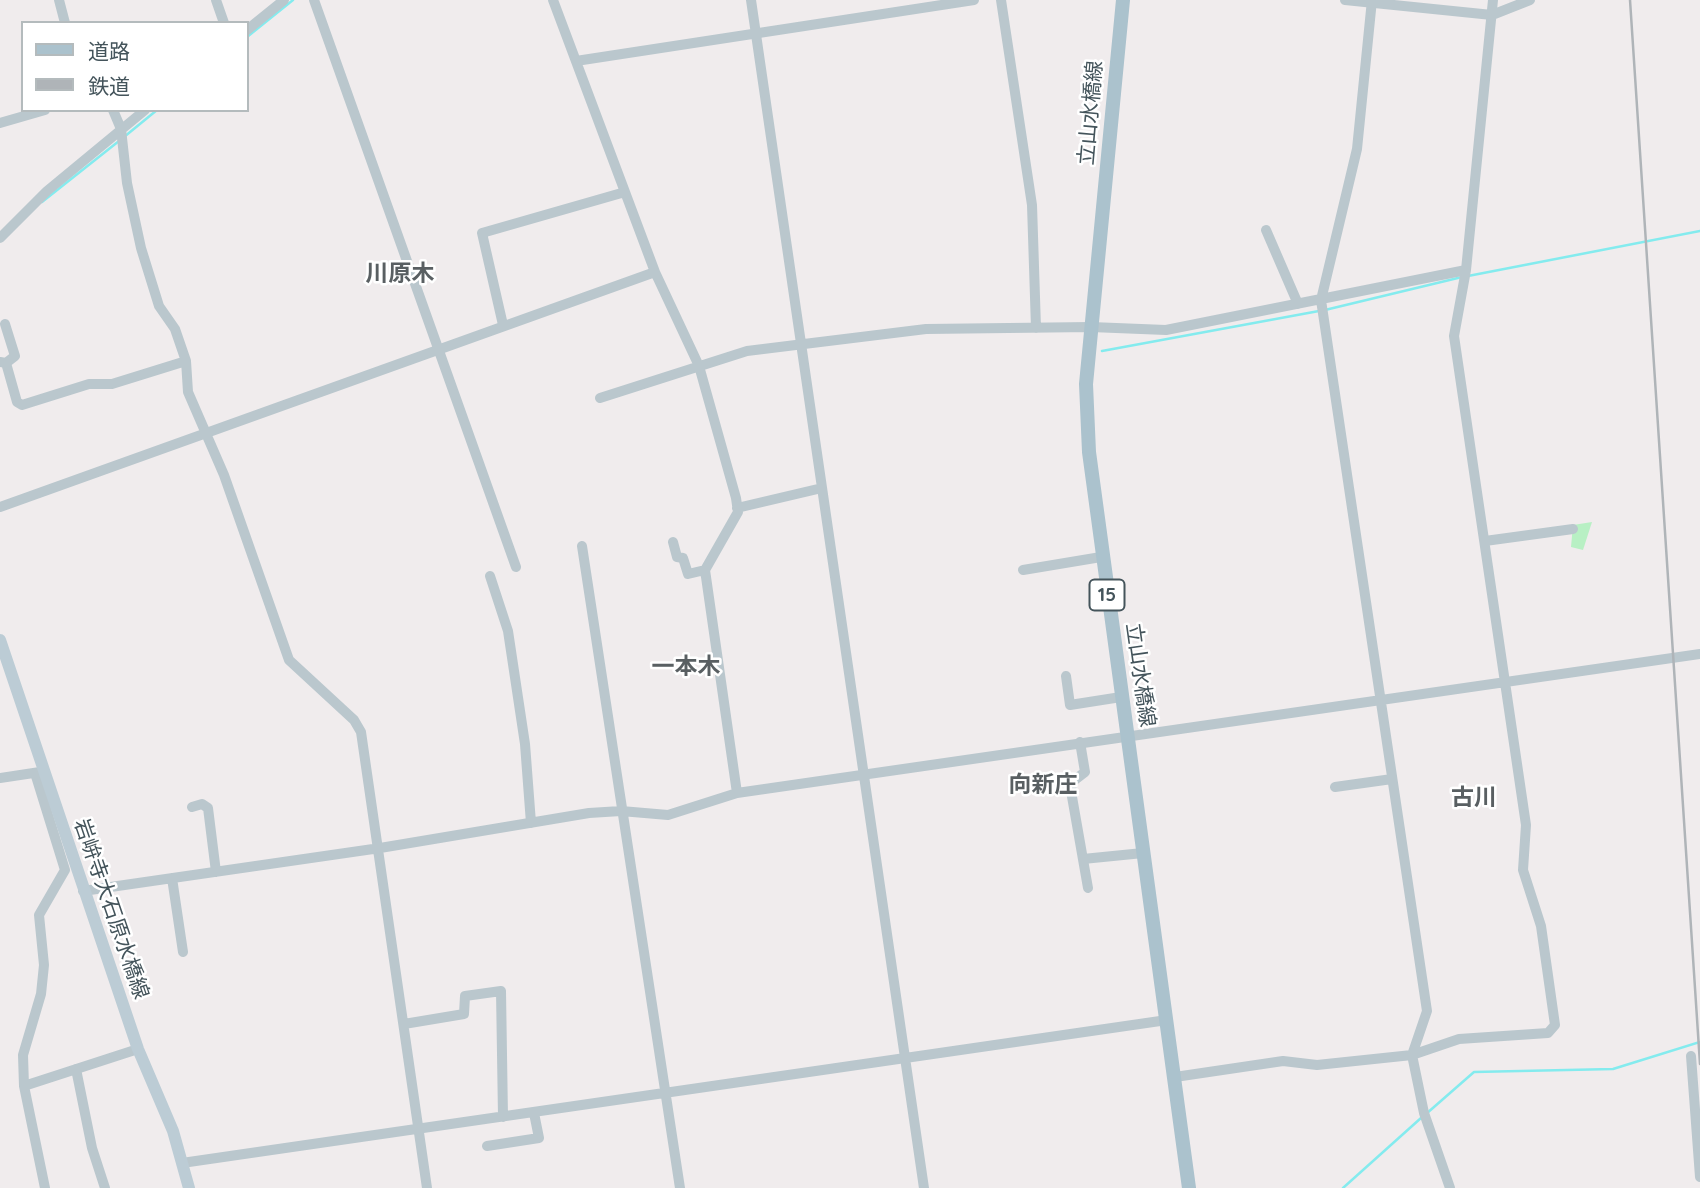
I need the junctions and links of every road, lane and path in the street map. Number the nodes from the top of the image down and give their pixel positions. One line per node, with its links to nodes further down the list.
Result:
1 (59, 0): 15 (street)
2 (216, 0): 16 (street)
3 (284, 0): 17 (street)
4 (314, 0): 37 (street)
5 (552, 0): 19 (street)
6 (751, 0): 18 (street)
7 (974, 0): 18 (street)
8 (1001, 0): 35 (street)
9 (1123, 0): 34 (main road, 立山水橋線 / 15)
10 (1345, 0): 13 (street)
11 (1493, 0): 14 (street)
12 (1530, 0): 14 (street)
13 (1371, 1): 14 (street); 30 (street)
14 (1492, 15): 28 (street)
15 (64, 21)
16 (223, 21)
17 (248, 29)
18 (756, 34): 19 (street); 36 (street)
19 (576, 61): 25 (street)
20 (38, 112): 23 (street)
21 (114, 112): 24 (street)
22 (143, 112): 24 (street)
23 (0, 123)
24 (121, 130): 27 (street); 38 (street)
25 (625, 192): 29 (street); 33 (street)
26 (1266, 230): 31 (street)
27 (0, 238)
28 (1466, 271): 30 (street); 47 (street)
29 (655, 272): 33 (street); 40 (street)
30 (1321, 300): 31 (street); 60 (street)
31 (1298, 304): 34 (street)
32 (5, 324): 39 (street)
33 (503, 325): 37 (street)
34 (1091, 327): 35 (street); 50 (main road, 立山水橋線 / 15)
35 (1036, 328): 36 (street)
36 (801, 344): 40 (street); 43 (street)
37 (439, 348): 42 (street); 51 (street)
38 (186, 361): 39 (street); 42 (street)
39 (3, 362)
40 (699, 366): 41 (street); 45 (street)
41 (600, 398)
42 (204, 433): 44 (street); 72 (street)
43 (822, 488): 45 (street); 64 (street)
44 (0, 507)
45 (737, 508): 52 (street)
46 (1573, 529): 47 (street)
47 (1485, 541): 58 (street)
48 (673, 542): 52 (street)
49 (582, 546): 70 (street)
50 (1101, 558): 53 (street); 59 (main road, 立山水橋線 / 15)
51 (516, 567)
52 (705, 570): 68 (street)
53 (1023, 570)
54 (491, 576): 71 (street)
55 (0, 640): 63 (main road, 岩峅寺大石原水橋線)
56 (1700, 654): 58 (street)
57 (1066, 676): 59 (street)
58 (1505, 680): 60 (street); 83 (street)
59 (1121, 696): 61 (main road, 立山水橋線 / 15)
60 (1380, 698): 61 (street); 66 (street)
61 (1127, 735): 62 (street); 73 (main road, 立山水橋線 / 15)
62 (1080, 742): 64 (street); 74 (street)
63 (40, 772): 65 (street); 78 (main road, 岩峅寺大石原水橋線); 88 (street)
64 (863, 777): 68 (street); 85 (street)
65 (0, 778)
66 (1392, 779): 67 (street); 83 (street)
67 (1335, 787)
68 (737, 793): 70 (street)
69 (192, 807): 75 (street)
70 (621, 811): 71 (street); 89 (street)
71 (531, 823): 72 (street)
72 (380, 848): 75 (street); 81 (street)
73 (1143, 853): 74 (street); 80 (main road, 立山水橋線 / 15)
74 (1083, 859): 77 (street)
75 (216, 872): 76 (street)
76 (172, 878): 78 (street); 79 (street)
77 (1088, 888)
78 (83, 891): 82 (main road, 岩峅寺大石原水橋線)
79 (183, 952)
80 (1167, 1020): 85 (street); 87 (main road, 立山水橋線 / 15)
81 (404, 1024): 91 (street); 92 (street)
82 (138, 1049): 86 (street); 94 (main road, 岩峅寺大石原水橋線)
83 (1412, 1055): 87 (street); 103 (street)
84 (1691, 1056): 95 (street)
85 (905, 1059): 89 (street); 101 (street)
86 (76, 1069): 88 (street); 97 (street)
87 (1175, 1077): 102 (main road, 立山水橋線 / 15)
88 (24, 1086): 96 (street)
89 (665, 1094): 90 (street); 100 (street)
90 (534, 1113): 91 (street); 93 (street)
91 (502, 1117): 92 (street)
92 (418, 1129): 94 (street); 99 (street)
93 (487, 1146)
94 (182, 1163): 98 (main road, 岩峅寺大石原水橋線)
95 (1700, 1177)
96 (45, 1188)
97 (105, 1188)
98 (189, 1188)
99 (427, 1188)
100 (680, 1188)
101 (925, 1188)
102 (1189, 1188)
103 (1450, 1188)

